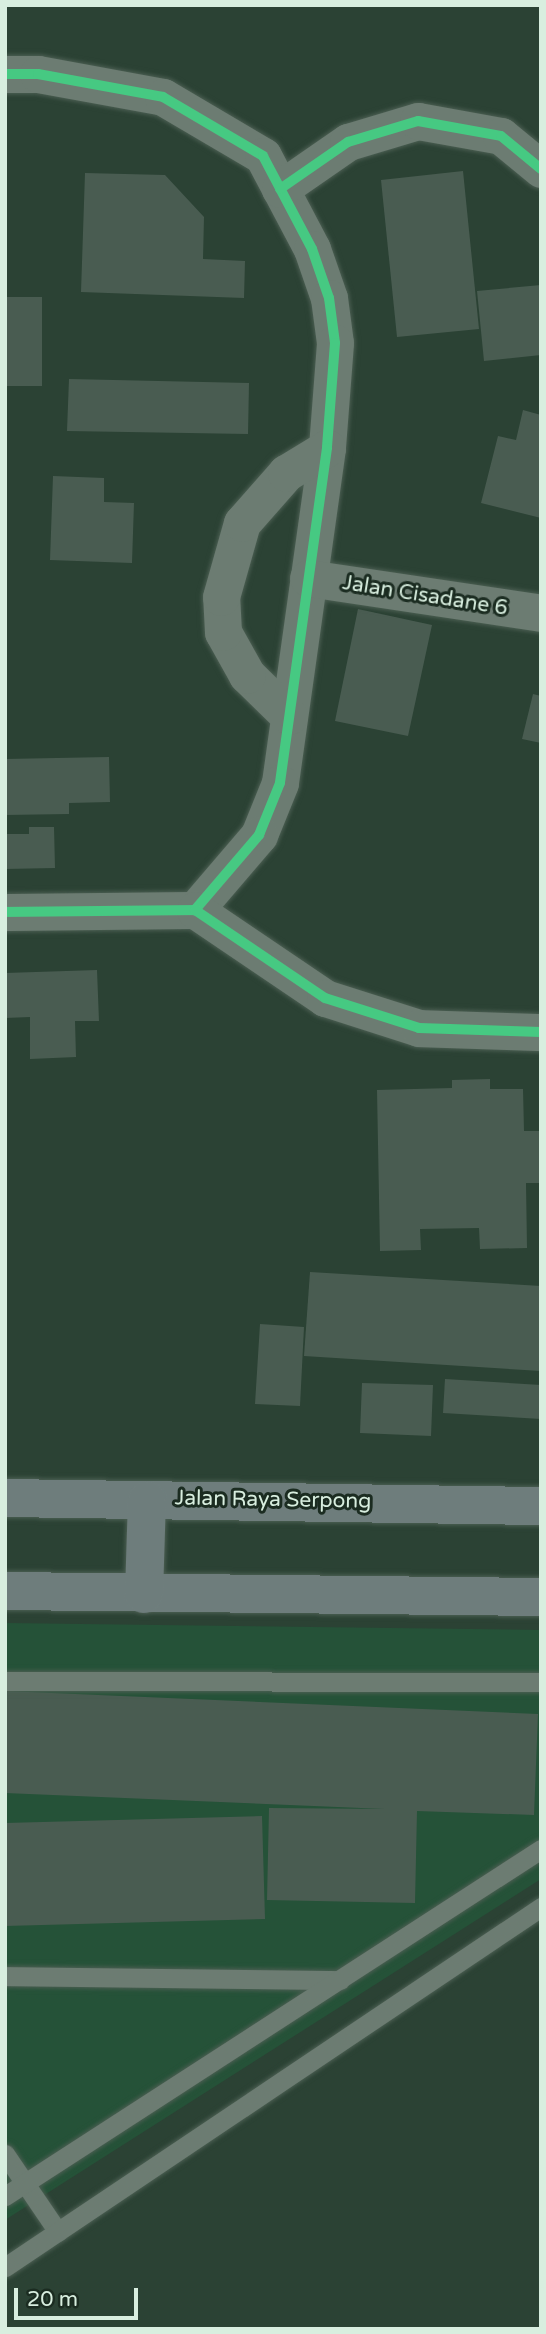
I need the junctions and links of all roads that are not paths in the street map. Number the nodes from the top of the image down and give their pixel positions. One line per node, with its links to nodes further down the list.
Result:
1 (5, 74): 3 (street)
2 (541, 169): 3 (street)
3 (280, 189): 4 (street)
4 (327, 448): 5 (street); 7 (street)
5 (309, 578): 6 (street, Jalan Cisadane 6); 7 (street)
6 (541, 613)
7 (289, 716): 8 (street)
8 (195, 910): 9 (street); 10 (street)
9 (5, 912)
10 (541, 1032)
11 (5, 1498): 12 (main road, Jalan Raya Serpong)
12 (147, 1500): 13 (main road, Jalan Raya Serpong); 15 (main road)
13 (541, 1506)
14 (5, 1591): 15 (main road)
15 (144, 1594): 16 (main road)
16 (541, 1597)
17 (5, 1681): 18 (lane)
18 (541, 1682)
19 (541, 1849): 22 (lane)
20 (541, 1907): 26 (lane)
21 (5, 1976): 22 (lane)
22 (341, 1980): 24 (lane)
23 (5, 2154): 24 (lane)
24 (24, 2185): 25 (lane); 26 (lane)
25 (5, 2196)
26 (58, 2232): 27 (lane)
27 (5, 2267)

